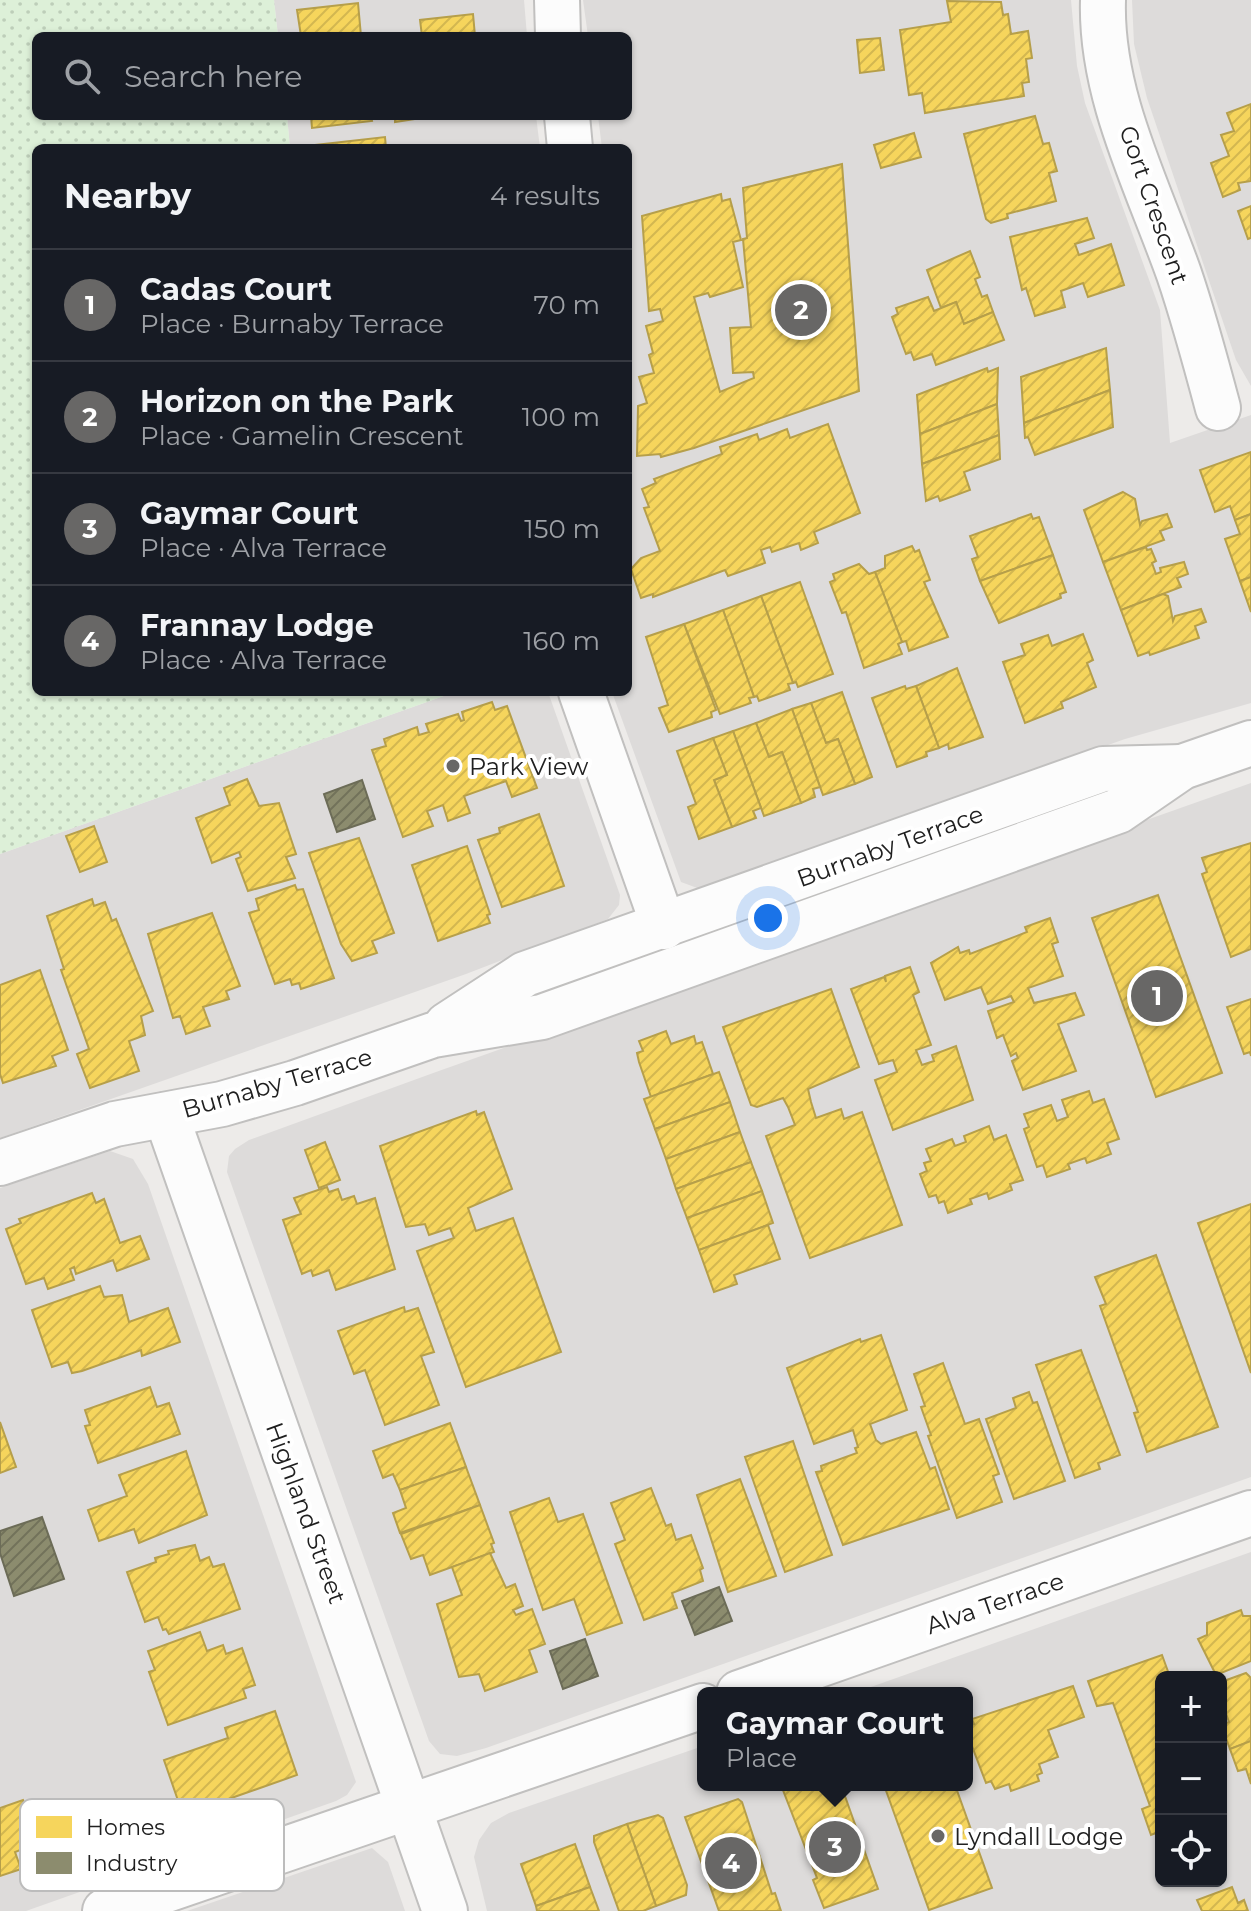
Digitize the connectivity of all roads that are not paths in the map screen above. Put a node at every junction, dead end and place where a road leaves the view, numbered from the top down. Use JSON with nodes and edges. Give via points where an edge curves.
{"nodes":[{"id":1,"x":557,"y":0,"type":"edge"},
{"id":2,"x":1103,"y":0,"type":"edge"},
{"id":3,"x":558,"y":32,"type":"edge"},
{"id":4,"x":567,"y":120,"type":"edge"},
{"id":5,"x":570,"y":144,"type":"edge"},
{"id":6,"x":1218,"y":408,"type":"dead end"},
{"id":7,"x":582,"y":696,"type":"edge"},
{"id":8,"x":1251,"y":743,"type":"edge"},
{"id":9,"x":1182,"y":767,"type":"junction"},
{"id":10,"x":664,"y":927,"type":"junction"},
{"id":11,"x":433,"y":1035,"type":"junction"},
{"id":12,"x":166,"y":1115,"type":"junction"},
{"id":13,"x":0,"y":1163,"type":"edge"},
{"id":14,"x":1251,"y":1513,"type":"edge"},
{"id":15,"x":756,"y":1687,"type":"edge"},
{"id":16,"x":697,"y":1708,"type":"edge"},
{"id":17,"x":410,"y":1806,"type":"junction"},
{"id":18,"x":284,"y":1849,"type":"edge"},
{"id":19,"x":163,"y":1891,"type":"edge"},
{"id":20,"x":105,"y":1911,"type":"edge"},
{"id":21,"x":445,"y":1911,"type":"edge"}],
"edges":[{"from":1,"to":3,"type":"street"},
{"from":2,"to":6,"type":"street","name":"Gort Crescent","via":[[1111,80],[1179,274]]},
{"from":4,"to":5,"type":"street"},
{"from":7,"to":10,"type":"street"},
{"from":8,"to":9,"type":"street","name":"Burnaby Terrace"},
{"from":9,"to":10,"type":"street","name":"Burnaby Terrace","via":[[1103,769]]},
{"from":9,"to":11,"type":"street","name":"Burnaby Terrace","via":[[1118,811],[683,968],[542,1017]]},
{"from":10,"to":11,"type":"street","name":"Burnaby Terrace","via":[[525,974]]},
{"from":11,"to":12,"type":"street","name":"Burnaby Terrace","via":[[295,1083]]},
{"from":12,"to":13,"type":"street","name":"Burnaby Terrace","via":[[89,1132]]},
{"from":12,"to":17,"type":"street","name":"Highland Street"},
{"from":14,"to":15,"type":"street","name":"Alva Terrace"},
{"from":16,"to":17,"type":"street"},
{"from":17,"to":18,"type":"street"},
{"from":17,"to":21,"type":"street","name":"Highland Street"},
{"from":19,"to":20,"type":"street"}]}
